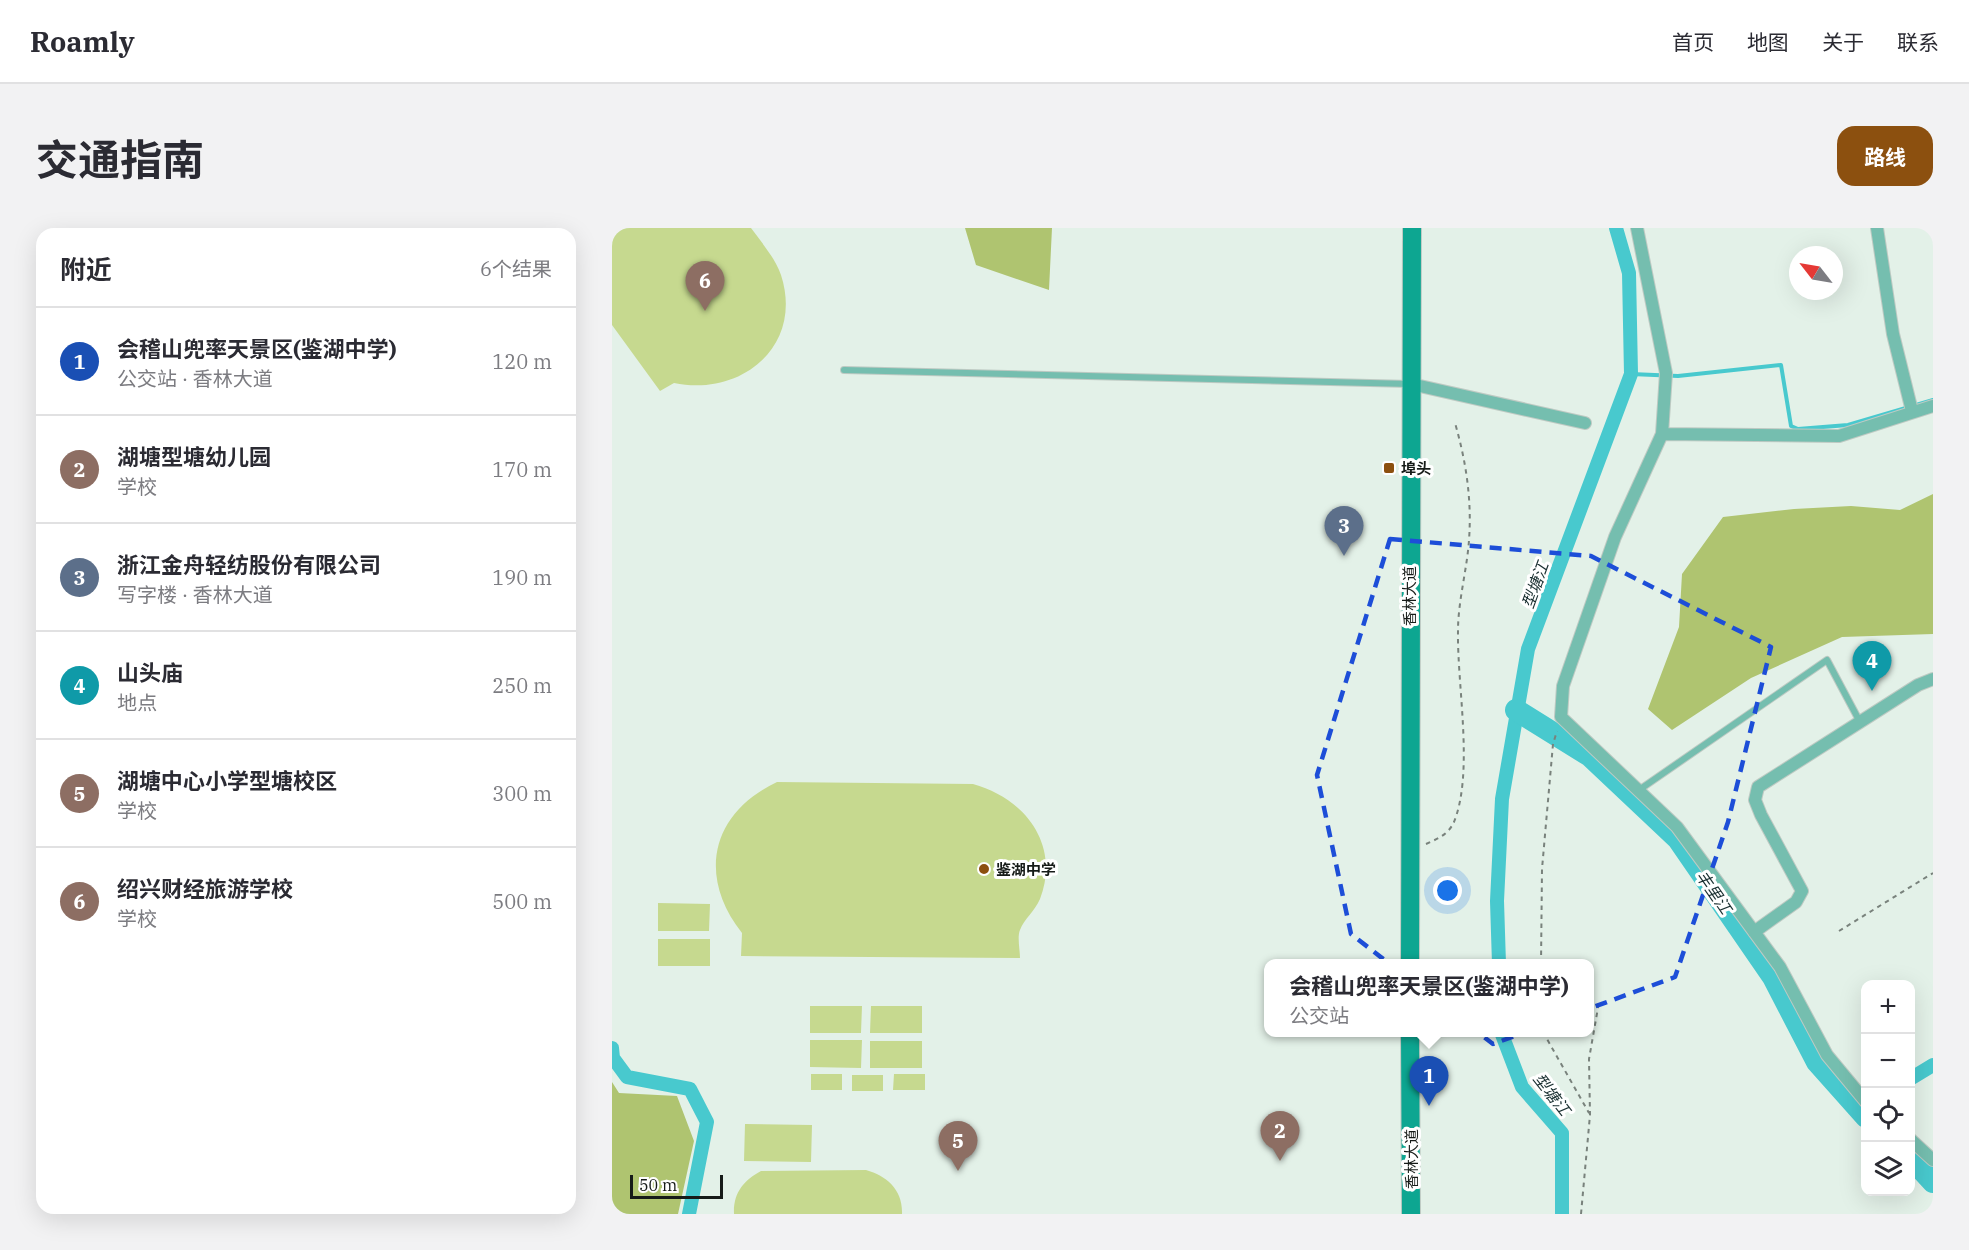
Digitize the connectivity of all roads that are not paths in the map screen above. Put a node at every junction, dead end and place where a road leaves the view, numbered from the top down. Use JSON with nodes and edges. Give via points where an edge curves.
{"nodes":[{"id":1,"x":1412,"y":228,"type":"edge"},
{"id":2,"x":1637,"y":228,"type":"edge"},
{"id":3,"x":1877,"y":228,"type":"edge"},
{"id":4,"x":844,"y":370,"type":"dead end"},
{"id":5,"x":1411,"y":384,"type":"junction"},
{"id":6,"x":1911,"y":405,"type":"junction"},
{"id":7,"x":1933,"y":406,"type":"edge"},
{"id":8,"x":1585,"y":423,"type":"dead end"},
{"id":9,"x":1662,"y":434,"type":"junction"},
{"id":10,"x":1933,"y":679,"type":"edge"},
{"id":11,"x":1860,"y":722,"type":"junction"},
{"id":12,"x":1638,"y":790,"type":"junction"},
{"id":13,"x":1754,"y":932,"type":"junction"},
{"id":14,"x":1410,"y":959,"type":"edge"},
{"id":15,"x":1410,"y":1037,"type":"edge"},
{"id":16,"x":1861,"y":1097,"type":"edge"},
{"id":17,"x":1915,"y":1142,"type":"edge"},
{"id":18,"x":1933,"y":1160,"type":"edge"},
{"id":19,"x":1411,"y":1214,"type":"edge"}],
"edges":[{"from":1,"to":5,"type":"main road","name":"香林大道"},
{"from":2,"to":9,"type":"street","via":[[1666,376]]},
{"from":3,"to":6,"type":"street","via":[[1893,334]]},
{"from":4,"to":5,"type":"lane"},
{"from":5,"to":8,"type":"street"},
{"from":5,"to":14,"type":"main road","name":"香林大道"},
{"from":6,"to":7,"type":"street"},
{"from":6,"to":9,"type":"street","via":[[1839,436]]},
{"from":9,"to":12,"type":"street","via":[[1615,537],[1563,686],[1561,717]]},
{"from":10,"to":11,"type":"street"},
{"from":11,"to":12,"type":"lane","via":[[1827,660]]},
{"from":11,"to":13,"type":"street","via":[[1758,787],[1755,800],[1761,815],[1802,891],[1796,902]]},
{"from":12,"to":13,"type":"street","via":[[1677,827]]},
{"from":13,"to":16,"type":"street","via":[[1780,967],[1827,1055]]},
{"from":15,"to":19,"type":"main road","name":"香林大道"},
{"from":17,"to":18,"type":"street"}]}
